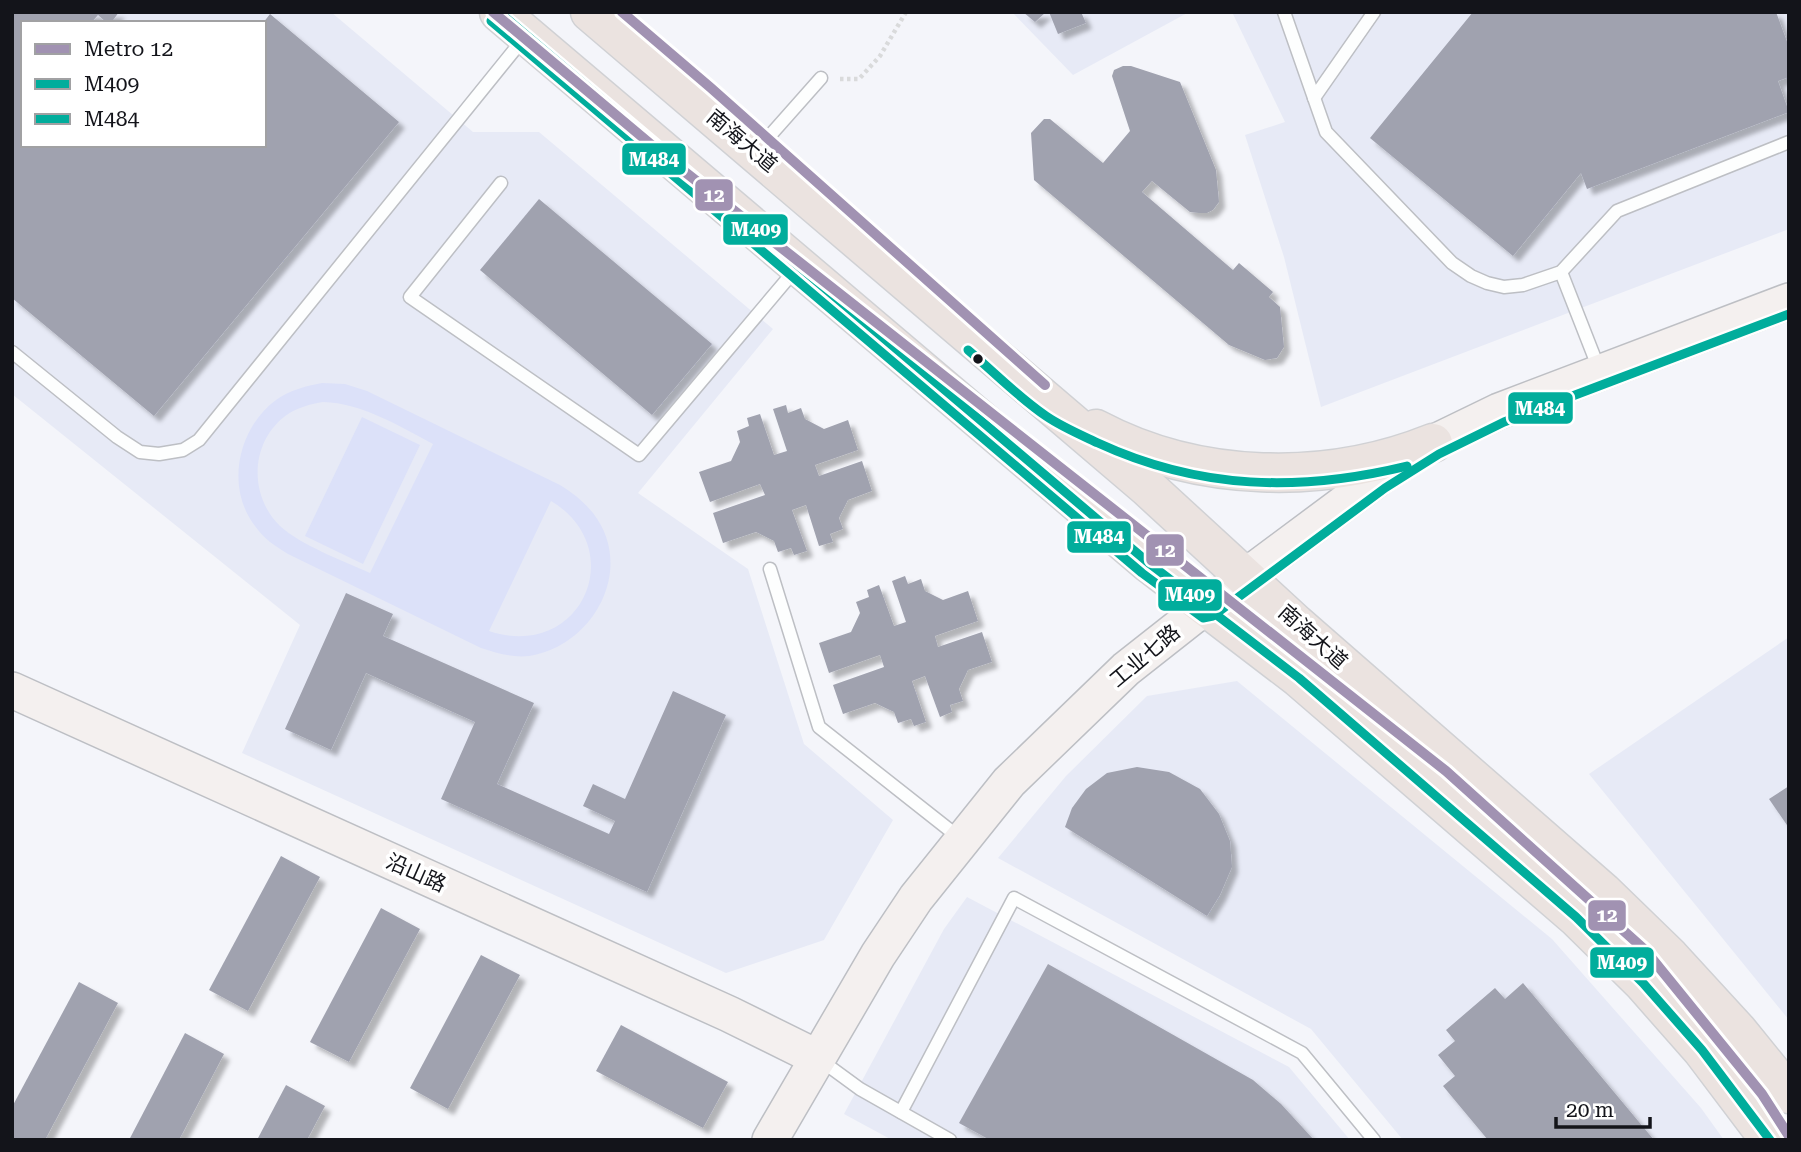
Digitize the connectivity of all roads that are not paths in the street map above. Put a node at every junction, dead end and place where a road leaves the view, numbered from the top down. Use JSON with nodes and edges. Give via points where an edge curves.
{"nodes":[{"id":1,"x":590,"y":12,"type":"edge"},
{"id":2,"x":1284,"y":12,"type":"edge"},
{"id":3,"x":1374,"y":12,"type":"edge"},
{"id":4,"x":512,"y":24,"type":"edge"},
{"id":5,"x":821,"y":78,"type":"road end"},
{"id":6,"x":1314,"y":98,"type":"junction"},
{"id":7,"x":1789,"y":142,"type":"edge"},
{"id":8,"x":755,"y":153,"type":"junction"},
{"id":9,"x":501,"y":183,"type":"dead end"},
{"id":10,"x":798,"y":267,"type":"junction"},
{"id":11,"x":1561,"y":272,"type":"junction"},
{"id":12,"x":1789,"y":301,"type":"edge"},
{"id":13,"x":12,"y":352,"type":"edge"},
{"id":14,"x":1600,"y":372,"type":"junction"},
{"id":15,"x":1051,"y":405,"type":"junction"},
{"id":16,"x":1433,"y":443,"type":"junction"},
{"id":17,"x":770,"y":569,"type":"dead end"},
{"id":18,"x":1246,"y":577,"type":"junction"},
{"id":19,"x":1206,"y":606,"type":"junction"},
{"id":20,"x":12,"y":691,"type":"edge"},
{"id":21,"x":961,"y":839,"type":"junction"},
{"id":22,"x":818,"y":1058,"type":"junction"},
{"id":23,"x":1789,"y":1094,"type":"edge"},
{"id":24,"x":901,"y":1112,"type":"junction"},
{"id":25,"x":770,"y":1140,"type":"edge"},
{"id":26,"x":950,"y":1140,"type":"edge"},
{"id":27,"x":1374,"y":1140,"type":"edge"},
{"id":28,"x":1770,"y":1140,"type":"edge"}],
"edges":[{"from":1,"to":8,"type":"main road","name":"南海大道"},
{"from":2,"to":6,"type":"lane"},
{"from":3,"to":6,"type":"lane"},
{"from":4,"to":10,"type":"main road","name":"南海大道"},
{"from":4,"to":13,"type":"lane","via":[[199,440],[183,450],[140,452]]},
{"from":5,"to":8,"type":"lane"},
{"from":6,"to":11,"type":"lane","via":[[1326,132],[1452,263],[1487,284],[1504,287]]},
{"from":7,"to":11,"type":"lane","via":[[1617,211]]},
{"from":8,"to":15,"type":"main road","name":"南海大道"},
{"from":9,"to":10,"type":"lane","via":[[410,297],[639,455]]},
{"from":10,"to":19,"type":"main road","name":"南海大道"},
{"from":11,"to":14,"type":"lane"},
{"from":12,"to":14,"type":"street","name":"工业七路"},
{"from":14,"to":16,"type":"street","name":"工业七路","via":[[1499,411]]},
{"from":15,"to":16,"type":"main road","via":[[1121,442],[1195,464],[1257,473],[1314,472],[1371,463]]},
{"from":15,"to":18,"type":"main road","name":"南海大道"},
{"from":16,"to":18,"type":"street","name":"工业七路","via":[[1378,478]]},
{"from":17,"to":21,"type":"lane","via":[[820,727]]},
{"from":18,"to":19,"type":"street","name":"工业七路"},
{"from":18,"to":23,"type":"main road","name":"南海大道","via":[[1603,892],[1670,957]]},
{"from":19,"to":21,"type":"street","name":"工业七路","via":[[1126,669],[1065,727],[1009,782]]},
{"from":19,"to":28,"type":"main road","name":"南海大道","via":[[1299,678],[1576,917],[1702,1050]]},
{"from":20,"to":22,"type":"street","name":"沿山路"},
{"from":21,"to":22,"type":"street","name":"工业七路","via":[[878,955]]},
{"from":22,"to":24,"type":"lane"},
{"from":22,"to":25,"type":"street","name":"工业七路"},
{"from":24,"to":26,"type":"lane"},
{"from":24,"to":27,"type":"lane","via":[[1014,898],[1302,1053]]}]}
